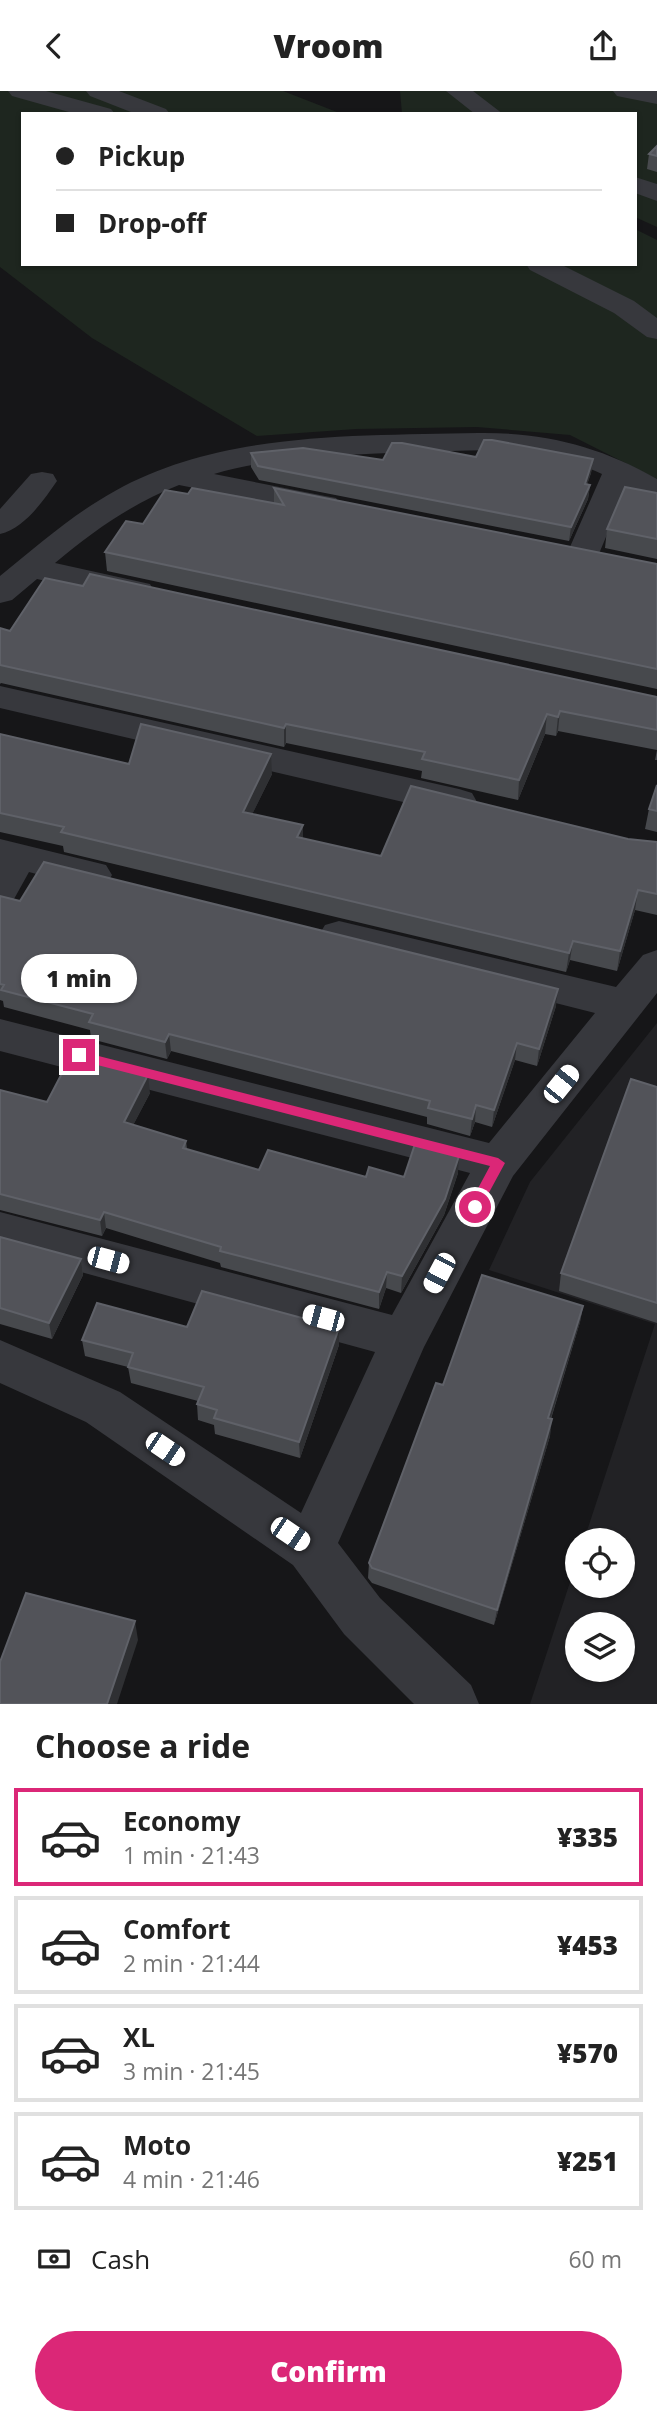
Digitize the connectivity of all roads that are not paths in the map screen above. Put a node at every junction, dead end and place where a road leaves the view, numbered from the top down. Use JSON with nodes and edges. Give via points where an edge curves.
{"nodes":[{"id":1,"x":20,"y":91,"type":"edge"},
{"id":2,"x":98,"y":91,"type":"edge"},
{"id":3,"x":458,"y":91,"type":"edge"},
{"id":4,"x":625,"y":91,"type":"edge"},
{"id":5,"x":657,"y":97,"type":"edge"},
{"id":6,"x":96,"y":112,"type":"edge"},
{"id":7,"x":153,"y":112,"type":"edge"},
{"id":8,"x":488,"y":112,"type":"edge"},
{"id":9,"x":637,"y":185,"type":"edge"},
{"id":10,"x":657,"y":193,"type":"edge"},
{"id":11,"x":543,"y":266,"type":"edge"},
{"id":12,"x":657,"y":331,"type":"edge"},
{"id":13,"x":619,"y":470,"type":"junction"},
{"id":14,"x":176,"y":475,"type":"junction"},
{"id":15,"x":42,"y":481,"type":"dead end"},
{"id":16,"x":657,"y":492,"type":"edge"},
{"id":17,"x":352,"y":510,"type":"edge"},
{"id":18,"x":0,"y":525,"type":"edge"},
{"id":19,"x":581,"y":556,"type":"edge"},
{"id":20,"x":31,"y":568,"type":"junction"},
{"id":21,"x":0,"y":593,"type":"edge"},
{"id":22,"x":167,"y":597,"type":"edge"},
{"id":23,"x":0,"y":697,"type":"edge"},
{"id":24,"x":496,"y":810,"type":"edge"},
{"id":25,"x":9,"y":854,"type":"edge"},
{"id":26,"x":127,"y":883,"type":"edge"},
{"id":27,"x":0,"y":890,"type":"edge"},
{"id":28,"x":302,"y":926,"type":"edge"},
{"id":29,"x":657,"y":965,"type":"edge"},
{"id":30,"x":625,"y":1005,"type":"junction"},
{"id":31,"x":0,"y":1035,"type":"edge"},
{"id":32,"x":498,"y":1163,"type":"junction"},
{"id":33,"x":0,"y":1231,"type":"edge"},
{"id":34,"x":404,"y":1339,"type":"junction"},
{"id":35,"x":0,"y":1361,"type":"edge"},
{"id":36,"x":311,"y":1548,"type":"junction"},
{"id":37,"x":452,"y":1704,"type":"edge"}],
"edges":[{"from":1,"to":6,"type":"street"},
{"from":2,"to":7,"type":"street"},
{"from":3,"to":8,"type":"street"},
{"from":4,"to":5,"type":"street"},
{"from":9,"to":10,"type":"street"},
{"from":11,"to":12,"type":"street","via":[[624,307]]},
{"from":13,"to":14,"type":"street","via":[[554,447],[465,442],[322,447],[234,460]]},
{"from":13,"to":16,"type":"street"},
{"from":13,"to":19,"type":"street"},
{"from":14,"to":17,"type":"street"},
{"from":14,"to":20,"type":"street","via":[[107,509]]},
{"from":15,"to":18,"type":"street"},
{"from":20,"to":21,"type":"street"},
{"from":20,"to":22,"type":"street"},
{"from":23,"to":24,"type":"street"},
{"from":25,"to":26,"type":"street"},
{"from":25,"to":27,"type":"street"},
{"from":28,"to":30,"type":"street"},
{"from":29,"to":30,"type":"street"},
{"from":30,"to":32,"type":"street"},
{"from":31,"to":32,"type":"street"},
{"from":32,"to":34,"type":"street"},
{"from":33,"to":34,"type":"street"},
{"from":34,"to":36,"type":"street"},
{"from":35,"to":36,"type":"street","via":[[103,1407]]},
{"from":36,"to":37,"type":"street","via":[[362,1616]]}]}
